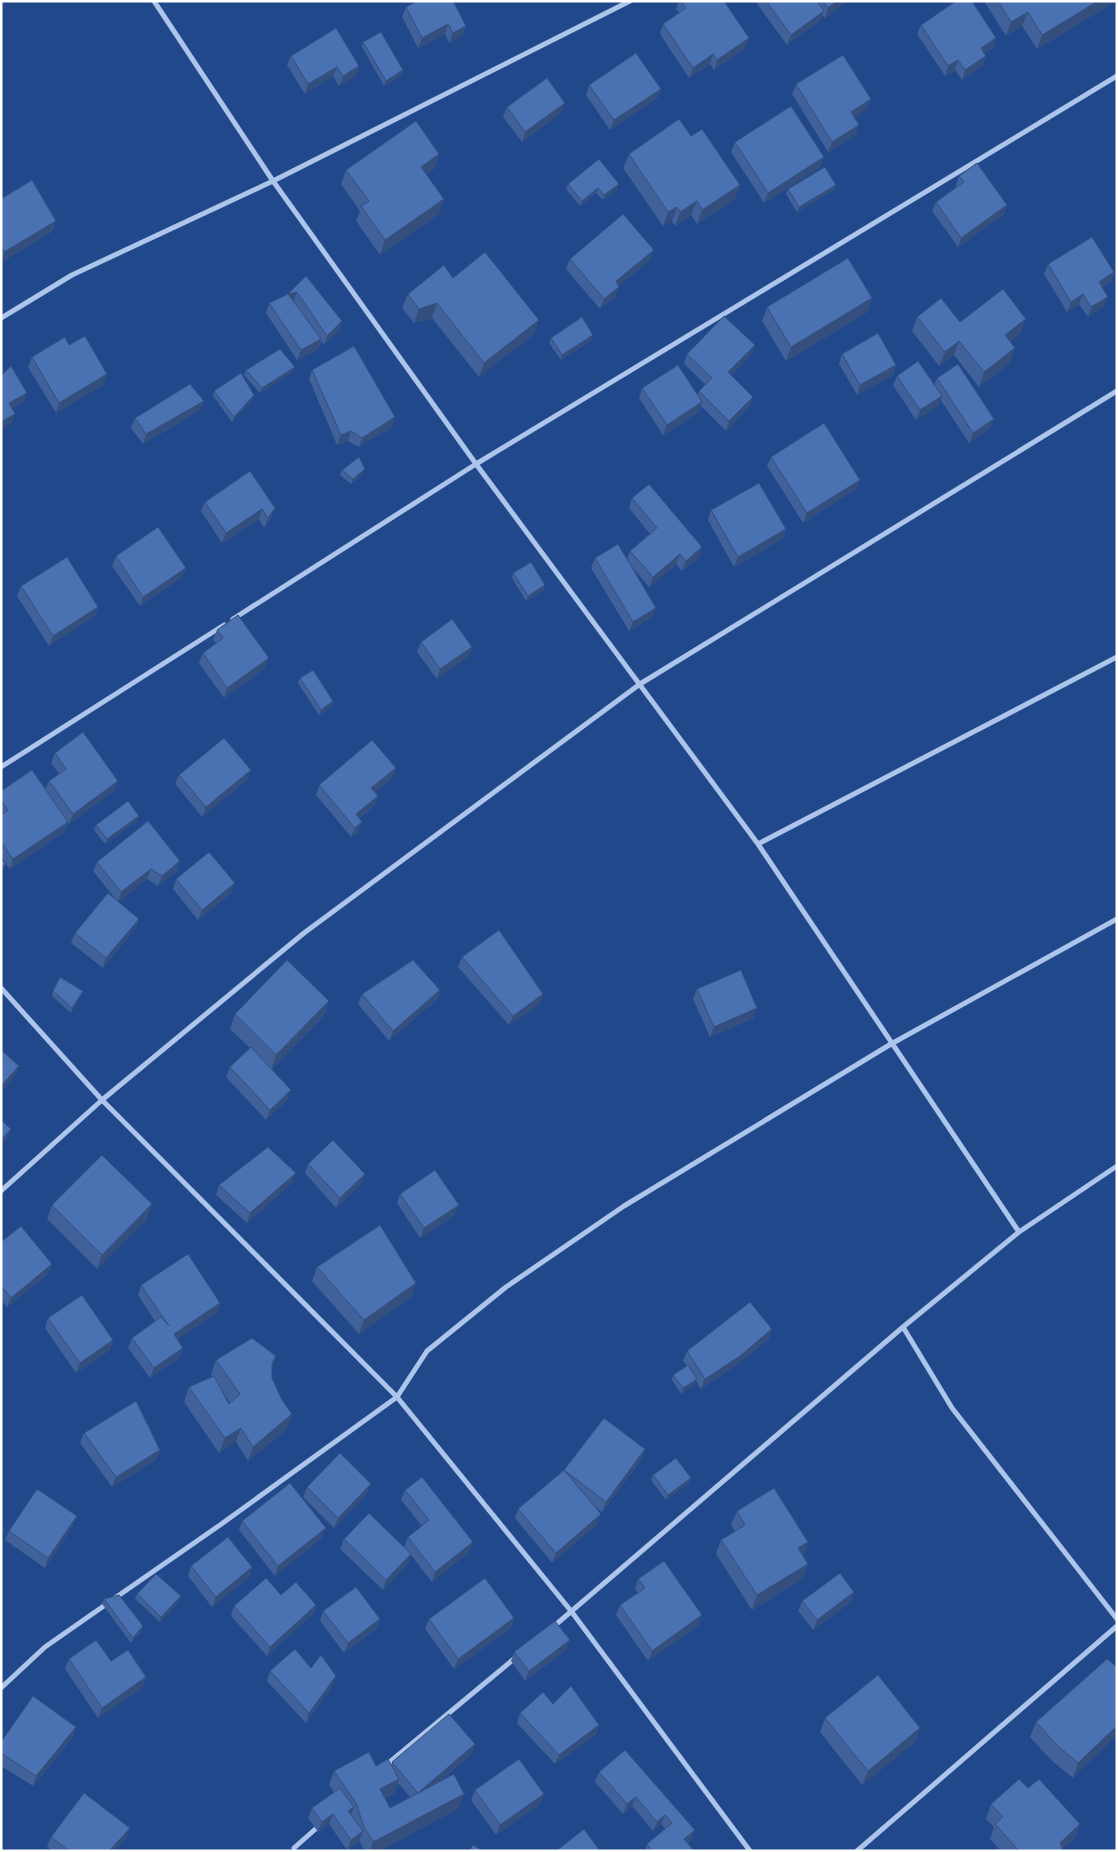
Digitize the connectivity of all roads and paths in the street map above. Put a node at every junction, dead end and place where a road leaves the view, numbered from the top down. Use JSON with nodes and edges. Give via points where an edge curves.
{"nodes":[{"id":1,"x":154,"y":1,"type":"edge"},
{"id":2,"x":630,"y":1,"type":"edge"},
{"id":3,"x":1117,"y":76,"type":"edge"},
{"id":4,"x":273,"y":181,"type":"junction"},
{"id":5,"x":1,"y":318,"type":"edge"},
{"id":6,"x":1117,"y":391,"type":"edge"},
{"id":7,"x":476,"y":464,"type":"junction"},
{"id":8,"x":1117,"y":656,"type":"edge"},
{"id":9,"x":640,"y":684,"type":"junction"},
{"id":10,"x":1,"y":767,"type":"edge"},
{"id":11,"x":758,"y":844,"type":"junction"},
{"id":12,"x":1117,"y":919,"type":"edge"},
{"id":13,"x":1,"y":988,"type":"edge"},
{"id":14,"x":891,"y":1044,"type":"junction"},
{"id":15,"x":102,"y":1100,"type":"junction"},
{"id":16,"x":1117,"y":1166,"type":"edge"},
{"id":17,"x":1,"y":1191,"type":"edge"},
{"id":18,"x":1019,"y":1232,"type":"junction"},
{"id":19,"x":903,"y":1327,"type":"junction"},
{"id":20,"x":397,"y":1397,"type":"junction"},
{"id":21,"x":571,"y":1612,"type":"junction"},
{"id":22,"x":1117,"y":1619,"type":"edge"},
{"id":23,"x":1117,"y":1626,"type":"edge"},
{"id":24,"x":549,"y":1630,"type":"edge"},
{"id":25,"x":520,"y":1654,"type":"edge"},
{"id":26,"x":1,"y":1688,"type":"edge"},
{"id":27,"x":384,"y":1767,"type":"edge"},
{"id":28,"x":321,"y":1824,"type":"edge"},
{"id":29,"x":294,"y":1848,"type":"dead end"},
{"id":30,"x":750,"y":1851,"type":"edge"},
{"id":31,"x":857,"y":1851,"type":"edge"}],
"edges":[{"from":1,"to":4,"type":"street"},
{"from":2,"to":4,"type":"street"},
{"from":3,"to":7,"type":"street"},
{"from":4,"to":5,"type":"street","via":[[72,274]]},
{"from":4,"to":7,"type":"street"},
{"from":6,"to":9,"type":"street"},
{"from":7,"to":9,"type":"street"},
{"from":7,"to":10,"type":"street"},
{"from":8,"to":11,"type":"street"},
{"from":9,"to":11,"type":"street"},
{"from":9,"to":15,"type":"street","via":[[304,933]]},
{"from":11,"to":14,"type":"street"},
{"from":12,"to":14,"type":"street"},
{"from":13,"to":15,"type":"street"},
{"from":14,"to":18,"type":"street"},
{"from":14,"to":20,"type":"street","via":[[624,1206],[506,1287],[427,1351]]},
{"from":15,"to":17,"type":"street"},
{"from":15,"to":20,"type":"street"},
{"from":16,"to":18,"type":"street"},
{"from":18,"to":19,"type":"street"},
{"from":19,"to":21,"type":"street"},
{"from":19,"to":22,"type":"street","via":[[952,1408]]},
{"from":20,"to":21,"type":"street"},
{"from":20,"to":26,"type":"street","via":[[45,1647]]},
{"from":21,"to":24,"type":"street"},
{"from":21,"to":30,"type":"street"},
{"from":23,"to":31,"type":"street"},
{"from":25,"to":27,"type":"street"},
{"from":28,"to":29,"type":"street"}]}
